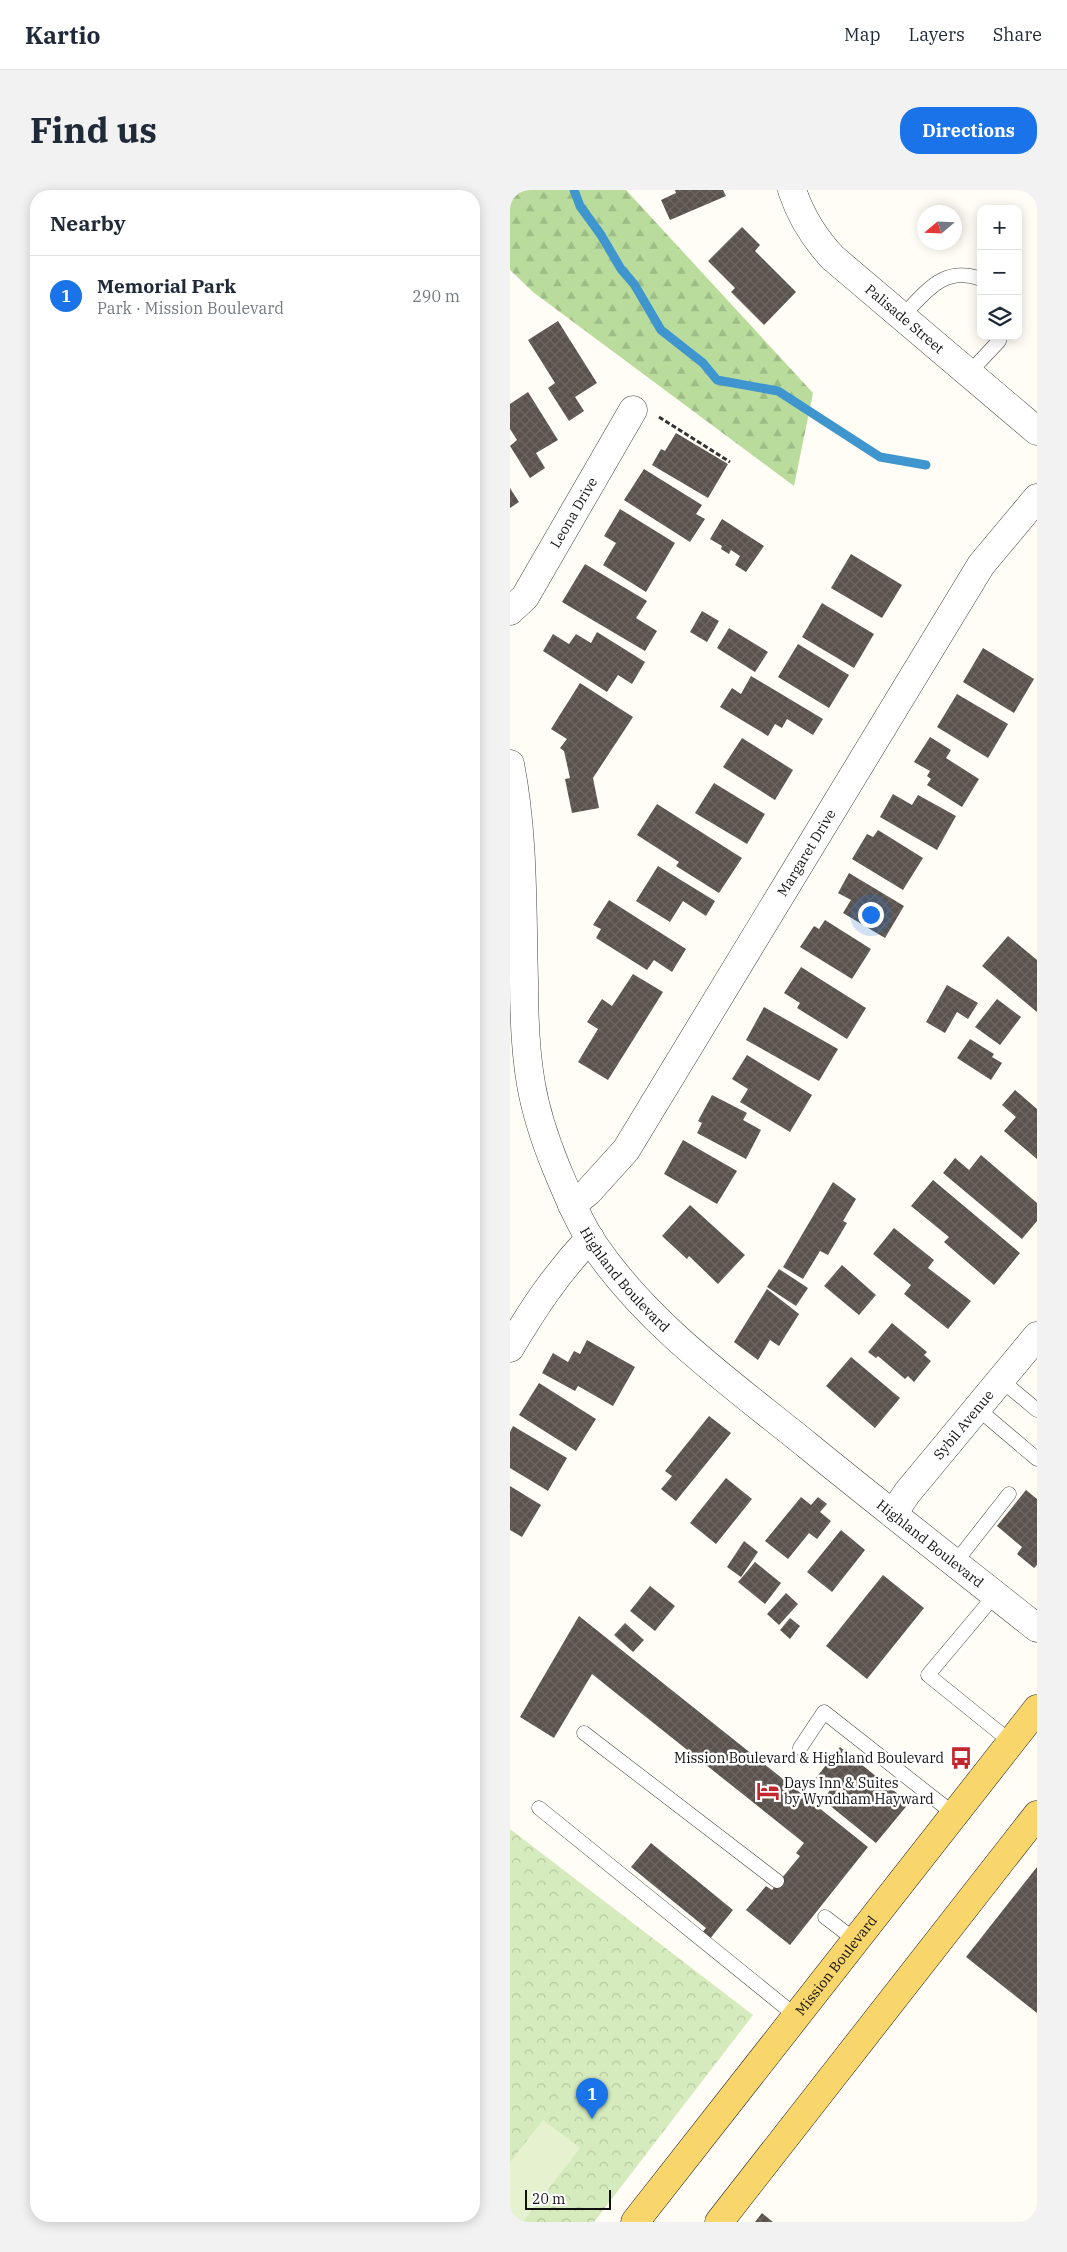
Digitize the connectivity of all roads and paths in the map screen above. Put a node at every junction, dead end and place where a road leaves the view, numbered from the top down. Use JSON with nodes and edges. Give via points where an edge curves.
{"nodes":[{"id":1,"x":792,"y":190,"type":"edge"},
{"id":2,"x":977,"y":277,"type":"edge"},
{"id":3,"x":901,"y":317,"type":"junction"},
{"id":4,"x":999,"y":340,"type":"edge"},
{"id":5,"x":968,"y":374,"type":"junction"},
{"id":6,"x":642,"y":413,"type":"joint"},
{"id":7,"x":1037,"y":431,"type":"edge"},
{"id":8,"x":730,"y":462,"type":"dead end"},
{"id":9,"x":1037,"y":498,"type":"edge"},
{"id":10,"x":510,"y":612,"type":"edge"},
{"id":11,"x":510,"y":764,"type":"edge"},
{"id":12,"x":572,"y":1205,"type":"junction"},
{"id":13,"x":590,"y":1238,"type":"junction"},
{"id":14,"x":1037,"y":1336,"type":"edge"},
{"id":15,"x":510,"y":1348,"type":"edge"},
{"id":16,"x":1001,"y":1380,"type":"junction"},
{"id":17,"x":978,"y":1409,"type":"junction"},
{"id":18,"x":1037,"y":1410,"type":"edge"},
{"id":19,"x":1037,"y":1458,"type":"edge"},
{"id":20,"x":1009,"y":1494,"type":"dead end"},
{"id":21,"x":893,"y":1514,"type":"junction"},
{"id":22,"x":955,"y":1563,"type":"junction"},
{"id":23,"x":995,"y":1594,"type":"junction"},
{"id":24,"x":1037,"y":1628,"type":"edge"},
{"id":25,"x":1037,"y":1709,"type":"edge"},
{"id":26,"x":584,"y":1734,"type":"dead end"},
{"id":27,"x":1011,"y":1742,"type":"junction"},
{"id":28,"x":800,"y":1748,"type":"dead end"},
{"id":29,"x":539,"y":1808,"type":"dead end"},
{"id":30,"x":954,"y":1814,"type":"junction"},
{"id":31,"x":1037,"y":1815,"type":"edge"},
{"id":32,"x":777,"y":1881,"type":"dead end"},
{"id":33,"x":825,"y":1917,"type":"dead end"},
{"id":34,"x":855,"y":1940,"type":"junction"},
{"id":35,"x":796,"y":2016,"type":"junction"},
{"id":36,"x":635,"y":2222,"type":"edge"},
{"id":37,"x":719,"y":2222,"type":"edge"}],
"edges":[{"from":1,"to":3,"type":"street","name":"Palisade Street","via":[[816,239],[833,258]]},
{"from":2,"to":3,"type":"lane","via":[[968,274],[951,275],[936,282]]},
{"from":3,"to":5,"type":"street","name":"Palisade Street"},
{"from":4,"to":5,"type":"lane"},
{"from":5,"to":7,"type":"street","name":"Palisade Street"},
{"from":6,"to":8,"type":"path","via":[[658,417]]},
{"from":6,"to":10,"type":"street","name":"Leona Drive","via":[[525,598]]},
{"from":9,"to":12,"type":"street","name":"Margaret Drive","via":[[981,565],[626,1150]]},
{"from":11,"to":12,"type":"street","name":"Highland Boulevard","via":[[518,807],[525,1027],[531,1084],[543,1133]]},
{"from":12,"to":13,"type":"street","name":"Highland Boulevard"},
{"from":13,"to":15,"type":"street","via":[[540,1298]]},
{"from":13,"to":21,"type":"street","name":"Highland Boulevard","via":[[619,1279],[687,1347]]},
{"from":14,"to":16,"type":"street","name":"Sybil Avenue"},
{"from":16,"to":17,"type":"street","name":"Sybil Avenue"},
{"from":16,"to":18,"type":"lane"},
{"from":17,"to":19,"type":"lane"},
{"from":17,"to":21,"type":"street","name":"Sybil Avenue"},
{"from":20,"to":22,"type":"lane"},
{"from":21,"to":22,"type":"street","name":"Highland Boulevard"},
{"from":22,"to":23,"type":"street","name":"Highland Boulevard"},
{"from":23,"to":24,"type":"street","name":"Highland Boulevard"},
{"from":23,"to":27,"type":"lane","via":[[928,1675]]},
{"from":25,"to":27,"type":"main road","name":"Mission Boulevard"},
{"from":26,"to":32,"type":"lane"},
{"from":27,"to":30,"type":"main road","name":"Mission Boulevard"},
{"from":28,"to":30,"type":"lane","via":[[824,1712]]},
{"from":29,"to":35,"type":"lane"},
{"from":30,"to":34,"type":"main road","name":"Mission Boulevard"},
{"from":31,"to":37,"type":"main road"},
{"from":33,"to":34,"type":"lane"},
{"from":34,"to":35,"type":"main road","name":"Mission Boulevard"},
{"from":35,"to":36,"type":"main road","name":"Mission Boulevard"}]}
